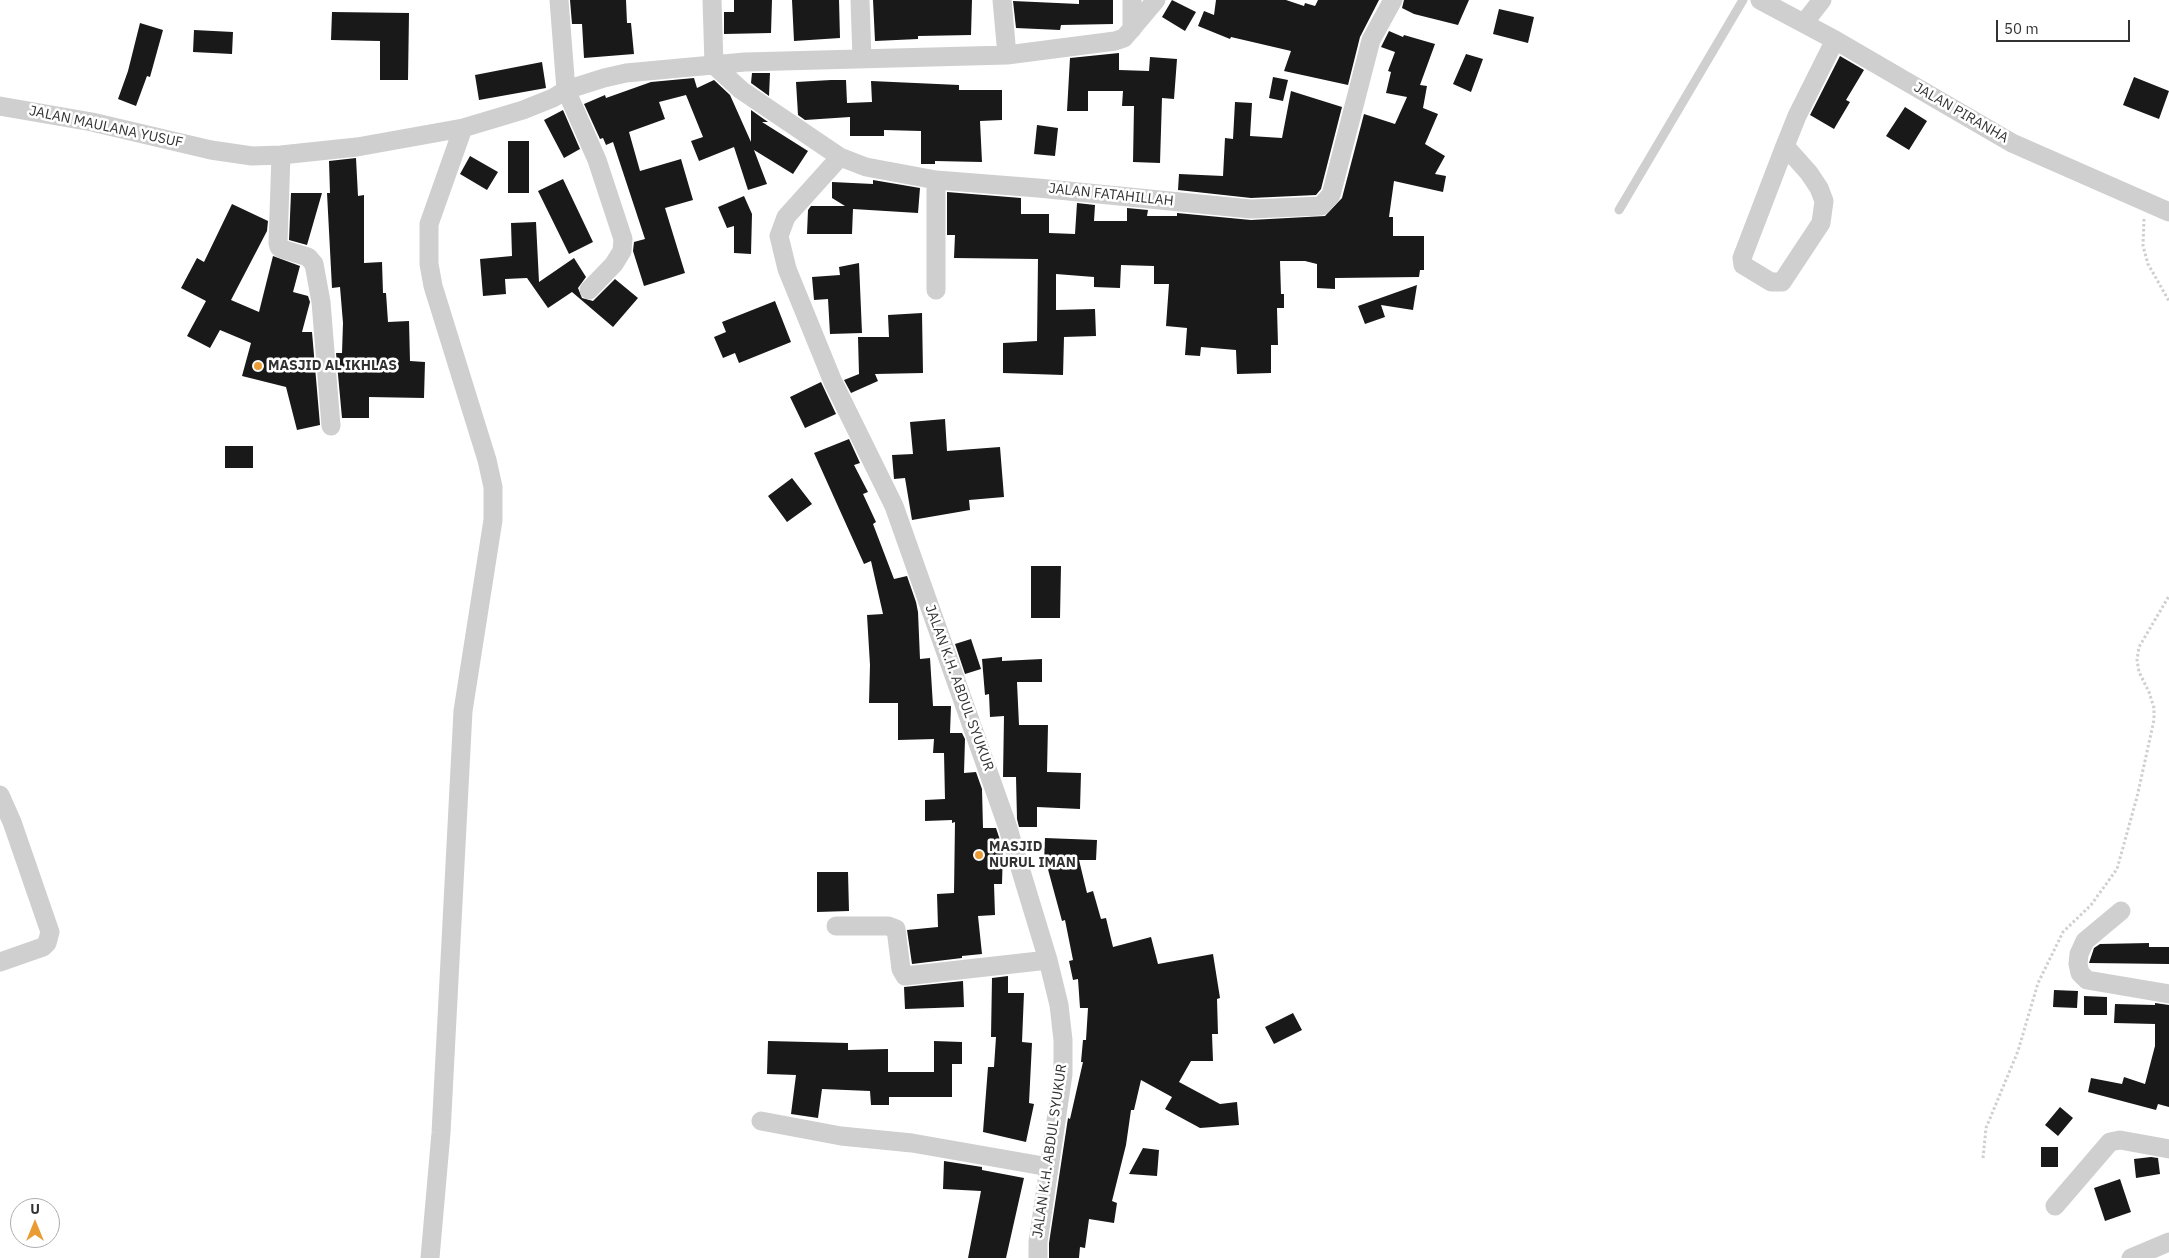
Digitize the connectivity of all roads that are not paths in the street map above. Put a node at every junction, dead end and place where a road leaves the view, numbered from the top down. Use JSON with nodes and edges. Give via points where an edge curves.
{"nodes":[{"id":1,"x":559,"y":0,"type":"edge"},
{"id":2,"x":712,"y":0,"type":"edge"},
{"id":3,"x":860,"y":0,"type":"edge"},
{"id":4,"x":1002,"y":0,"type":"edge"},
{"id":5,"x":1132,"y":0,"type":"edge"},
{"id":6,"x":1156,"y":0,"type":"edge"},
{"id":7,"x":1392,"y":0,"type":"edge"},
{"id":8,"x":1743,"y":0,"type":"edge"},
{"id":9,"x":1760,"y":0,"type":"edge"},
{"id":10,"x":1822,"y":0,"type":"edge"},
{"id":11,"x":1804,"y":23,"type":"junction"},
{"id":12,"x":1132,"y":28,"type":"junction"},
{"id":13,"x":1835,"y":40,"type":"junction"},
{"id":14,"x":1007,"y":55,"type":"junction"},
{"id":15,"x":862,"y":59,"type":"junction"},
{"id":16,"x":714,"y":65,"type":"junction"},
{"id":17,"x":566,"y":90,"type":"junction"},
{"id":18,"x":0,"y":106,"type":"edge"},
{"id":19,"x":463,"y":128,"type":"junction"},
{"id":20,"x":1785,"y":146,"type":"junction"},
{"id":21,"x":281,"y":155,"type":"junction"},
{"id":22,"x":840,"y":157,"type":"junction"},
{"id":23,"x":936,"y":180,"type":"junction"},
{"id":24,"x":1618,"y":210,"type":"dead end"},
{"id":25,"x":2169,"y":212,"type":"edge"},
{"id":26,"x":589,"y":290,"type":"dead end"},
{"id":27,"x":936,"y":290,"type":"dead end"},
{"id":28,"x":331,"y":426,"type":"dead end"},
{"id":29,"x":0,"y":795,"type":"edge"},
{"id":30,"x":2121,"y":911,"type":"dead end"},
{"id":31,"x":836,"y":926,"type":"dead end"},
{"id":32,"x":1048,"y":960,"type":"junction"},
{"id":33,"x":0,"y":962,"type":"edge"},
{"id":34,"x":2169,"y":994,"type":"edge"},
{"id":35,"x":761,"y":1121,"type":"dead end"},
{"id":36,"x":2169,"y":1149,"type":"edge"},
{"id":37,"x":1049,"y":1167,"type":"junction"},
{"id":38,"x":2055,"y":1206,"type":"dead end"},
{"id":39,"x":2169,"y":1242,"type":"edge"},
{"id":40,"x":430,"y":1258,"type":"edge"},
{"id":41,"x":1038,"y":1258,"type":"edge"},
{"id":42,"x":2132,"y":1258,"type":"edge"}],
"edges":[{"from":1,"to":17,"type":"street"},
{"from":2,"to":16,"type":"street"},
{"from":3,"to":15,"type":"street"},
{"from":4,"to":14,"type":"street"},
{"from":5,"to":12,"type":"street"},
{"from":6,"to":12,"type":"street","name":"JALAN MAULANA YUSUF"},
{"from":7,"to":23,"type":"street","name":"JALAN FATAHILLAH","via":[[1370,40],[1331,195],[1321,206],[1251,209]]},
{"from":8,"to":24,"type":"lane"},
{"from":9,"to":11,"type":"street","name":"JALAN PIRANHA"},
{"from":10,"to":11,"type":"street"},
{"from":11,"to":13,"type":"street","name":"JALAN PIRANHA"},
{"from":12,"to":14,"type":"street","name":"JALAN MAULANA YUSUF","via":[[1124,38],[1115,42]]},
{"from":13,"to":20,"type":"street"},
{"from":13,"to":25,"type":"street","name":"JALAN PIRANHA","via":[[2012,143]]},
{"from":14,"to":15,"type":"street","name":"JALAN MAULANA YUSUF"},
{"from":15,"to":16,"type":"street","name":"JALAN MAULANA YUSUF"},
{"from":16,"to":17,"type":"street","name":"JALAN MAULANA YUSUF","via":[[626,73]]},
{"from":16,"to":22,"type":"street","name":"JALAN FATAHILLAH","via":[[741,90]]},
{"from":17,"to":19,"type":"street","name":"JALAN MAULANA YUSUF","via":[[523,110]]},
{"from":17,"to":26,"type":"street","via":[[596,160],[623,238],[622,251],[614,264]]},
{"from":18,"to":21,"type":"street","name":"JALAN MAULANA YUSUF","via":[[92,122],[211,150],[252,156]]},
{"from":19,"to":21,"type":"street","name":"JALAN MAULANA YUSUF","via":[[357,147]]},
{"from":19,"to":40,"type":"street","via":[[429,224],[429,264],[487,460],[493,487],[493,520],[463,711],[441,1133]]},
{"from":20,"to":20,"type":"street","via":[[1742,258],[1744,265],[1771,282],[1782,282],[1821,223],[1824,201],[1809,173]]},
{"from":21,"to":28,"type":"street","via":[[278,247],[308,256],[317,274]]},
{"from":22,"to":23,"type":"street","name":"JALAN FATAHILLAH","via":[[866,167]]},
{"from":22,"to":32,"type":"street","name":"JALAN K.H. ABDUL SYUKUR","via":[[786,217],[779,236],[787,270],[833,382],[894,506],[1007,826]]},
{"from":23,"to":27,"type":"street"},
{"from":29,"to":33,"type":"street","via":[[50,932],[43,947]]},
{"from":30,"to":34,"type":"street","via":[[2085,941],[2079,954],[2080,973],[2087,980]]},
{"from":31,"to":32,"type":"street","via":[[888,926],[896,929],[901,969],[905,976]]},
{"from":32,"to":37,"type":"street","name":"JALAN K.H. ABDUL SYUKUR","via":[[1059,1005],[1062,1040],[1062,1074]]},
{"from":35,"to":37,"type":"street"},
{"from":36,"to":38,"type":"street","via":[[2120,1140],[2110,1142]]},
{"from":37,"to":41,"type":"street","name":"JALAN K.H. ABDUL SYUKUR"},
{"from":39,"to":42,"type":"street"}]}
